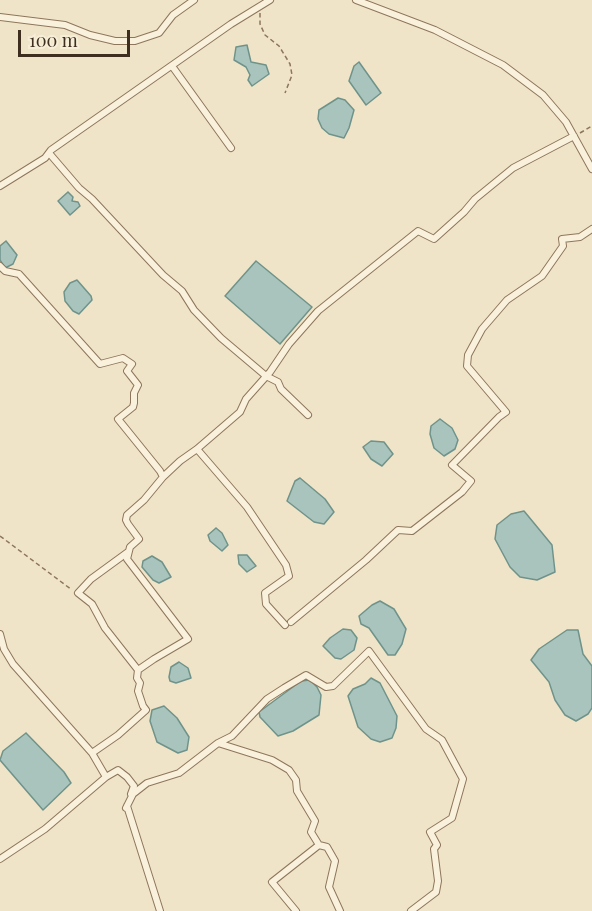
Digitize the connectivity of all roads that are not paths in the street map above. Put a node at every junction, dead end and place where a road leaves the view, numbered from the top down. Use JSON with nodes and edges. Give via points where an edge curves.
{"nodes":[{"id":1,"x":194,"y":0,"type":"edge"},
{"id":2,"x":270,"y":0,"type":"edge"},
{"id":3,"x":356,"y":0,"type":"edge"},
{"id":4,"x":0,"y":17,"type":"edge"},
{"id":5,"x":172,"y":66,"type":"junction"},
{"id":6,"x":574,"y":136,"type":"junction"},
{"id":7,"x":231,"y":148,"type":"dead end"},
{"id":8,"x":49,"y":153,"type":"junction"},
{"id":9,"x":592,"y":169,"type":"edge"},
{"id":10,"x":0,"y":186,"type":"edge"},
{"id":11,"x":592,"y":229,"type":"edge"},
{"id":12,"x":0,"y":266,"type":"edge"},
{"id":13,"x":266,"y":376,"type":"junction"},
{"id":14,"x":308,"y":415,"type":"dead end"},
{"id":15,"x":197,"y":449,"type":"junction"},
{"id":16,"x":163,"y":477,"type":"junction"},
{"id":17,"x":128,"y":552,"type":"junction"},
{"id":18,"x":0,"y":634,"type":"edge"},
{"id":19,"x":138,"y":670,"type":"junction"},
{"id":20,"x":218,"y":743,"type":"junction"},
{"id":21,"x":92,"y":753,"type":"junction"},
{"id":22,"x":106,"y":777,"type":"junction"},
{"id":23,"x":126,"y":808,"type":"junction"},
{"id":24,"x":319,"y":845,"type":"junction"},
{"id":25,"x":0,"y":859,"type":"edge"},
{"id":26,"x":160,"y":911,"type":"edge"},
{"id":27,"x":296,"y":911,"type":"edge"},
{"id":28,"x":340,"y":911,"type":"edge"},
{"id":29,"x":411,"y":911,"type":"edge"}],
"edges":[{"from":1,"to":4,"type":"street","via":[[173,15],[159,33],[135,41],[115,41],[65,26]]},
{"from":2,"to":5,"type":"street"},
{"from":3,"to":6,"type":"street","via":[[435,30],[503,65],[543,95]]},
{"from":5,"to":7,"type":"street"},
{"from":5,"to":8,"type":"street"},
{"from":6,"to":9,"type":"street"},
{"from":6,"to":13,"type":"street","via":[[513,168],[434,239],[418,231],[318,311]]},
{"from":8,"to":10,"type":"street"},
{"from":8,"to":13,"type":"street","via":[[182,291],[221,338]]},
{"from":11,"to":15,"type":"street","via":[[580,237],[562,239],[563,246],[542,276],[507,300],[482,329],[468,355],[467,366],[506,412],[453,465],[471,481],[412,531],[398,530],[288,623],[266,604],[265,593],[289,576],[286,565],[247,507]]},
{"from":12,"to":16,"type":"street","via":[[19,274],[100,364],[123,358],[132,364],[128,371],[138,385],[133,407],[118,419]]},
{"from":13,"to":14,"type":"street","via":[[278,382]]},
{"from":13,"to":15,"type":"street","via":[[240,412]]},
{"from":15,"to":16,"type":"street"},
{"from":16,"to":17,"type":"street","via":[[127,515],[126,520],[139,539]]},
{"from":17,"to":19,"type":"street","via":[[78,592],[92,604],[105,628]]},
{"from":17,"to":19,"type":"street","via":[[127,559],[188,639]]},
{"from":18,"to":21,"type":"street","via":[[13,664]]},
{"from":19,"to":21,"type":"street","via":[[138,691],[146,710]]},
{"from":20,"to":23,"type":"street","via":[[179,773],[147,783]]},
{"from":20,"to":24,"type":"street","via":[[272,760],[289,770],[315,821],[311,832]]},
{"from":20,"to":29,"type":"street","via":[[232,736],[267,699],[306,675],[326,687],[333,686],[369,651],[426,729],[442,740],[463,779],[452,818],[430,832],[437,845],[436,892]]},
{"from":21,"to":22,"type":"street"},
{"from":22,"to":23,"type":"street","via":[[118,770],[134,786]]},
{"from":22,"to":25,"type":"street","via":[[45,829]]},
{"from":23,"to":26,"type":"street"},
{"from":24,"to":27,"type":"street","via":[[272,882]]},
{"from":24,"to":28,"type":"street","via":[[327,847],[335,861],[329,887]]}]}
